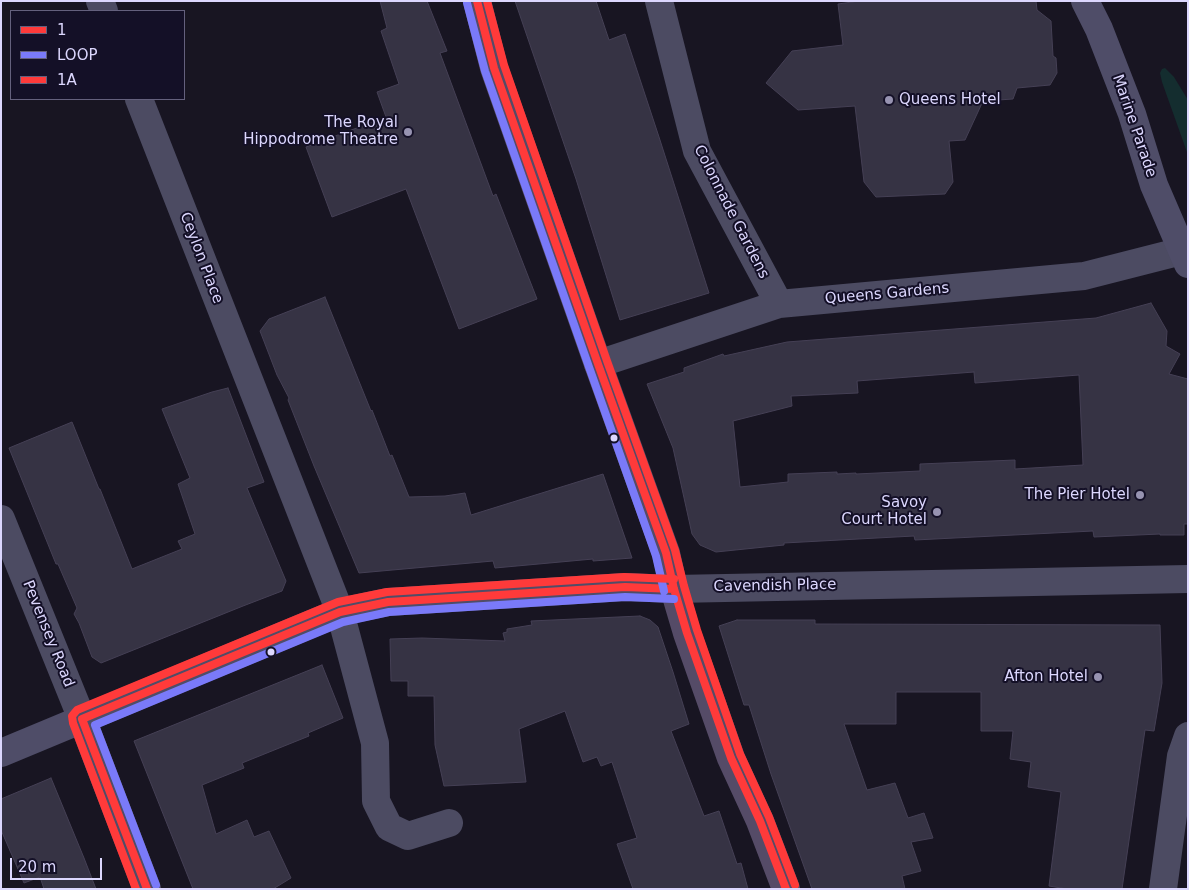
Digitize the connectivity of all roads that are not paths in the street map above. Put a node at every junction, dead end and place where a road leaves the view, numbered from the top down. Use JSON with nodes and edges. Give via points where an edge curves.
{"nodes":[{"id":1,"x":477,"y":1,"type":"edge"},
{"id":2,"x":659,"y":1,"type":"edge"},
{"id":3,"x":1085,"y":1,"type":"edge"},
{"id":4,"x":138,"y":100,"type":"edge"},
{"id":5,"x":1185,"y":257,"type":"edge"},
{"id":6,"x":779,"y":304,"type":"junction"},
{"id":7,"x":598,"y":364,"type":"junction"},
{"id":8,"x":1,"y":519,"type":"edge"},
{"id":9,"x":1188,"y":579,"type":"edge"},
{"id":10,"x":674,"y":588,"type":"junction"},
{"id":11,"x":340,"y":612,"type":"junction"},
{"id":12,"x":82,"y":719,"type":"junction"},
{"id":13,"x":1188,"y":736,"type":"edge"},
{"id":14,"x":1,"y":753,"type":"edge"},
{"id":15,"x":449,"y":822,"type":"dead end"},
{"id":16,"x":147,"y":889,"type":"edge"},
{"id":17,"x":786,"y":889,"type":"edge"},
{"id":18,"x":1163,"y":889,"type":"edge"}],
"edges":[{"from":1,"to":7,"type":"main road","via":[[494,68]]},
{"from":2,"to":6,"type":"street","name":"Colonnade Gardens","via":[[697,151]]},
{"from":3,"to":5,"type":"street","name":"Marine Parade","via":[[1099,29],[1132,114],[1154,185]]},
{"from":4,"to":11,"type":"street","name":"Ceylon Place"},
{"from":5,"to":6,"type":"street","name":"Queens Gardens","via":[[1084,276]]},
{"from":6,"to":7,"type":"street","name":"Queens Gardens"},
{"from":7,"to":10,"type":"main road","via":[[666,552]]},
{"from":8,"to":12,"type":"street","name":"Pevensey Road"},
{"from":9,"to":10,"type":"street","name":"Cavendish Place"},
{"from":10,"to":11,"type":"street","name":"Cavendish Place","via":[[625,587],[388,602]]},
{"from":10,"to":17,"type":"main road","via":[[731,758]]},
{"from":11,"to":12,"type":"street","name":"Cavendish Place"},
{"from":11,"to":15,"type":"street","name":"Ceylon Place","via":[[375,743],[376,801],[389,827],[408,836]]},
{"from":12,"to":14,"type":"street","name":"Cavendish Place"},
{"from":12,"to":16,"type":"street","name":"Pevensey Road"},
{"from":13,"to":18,"type":"street","via":[[1182,756]]}]}
